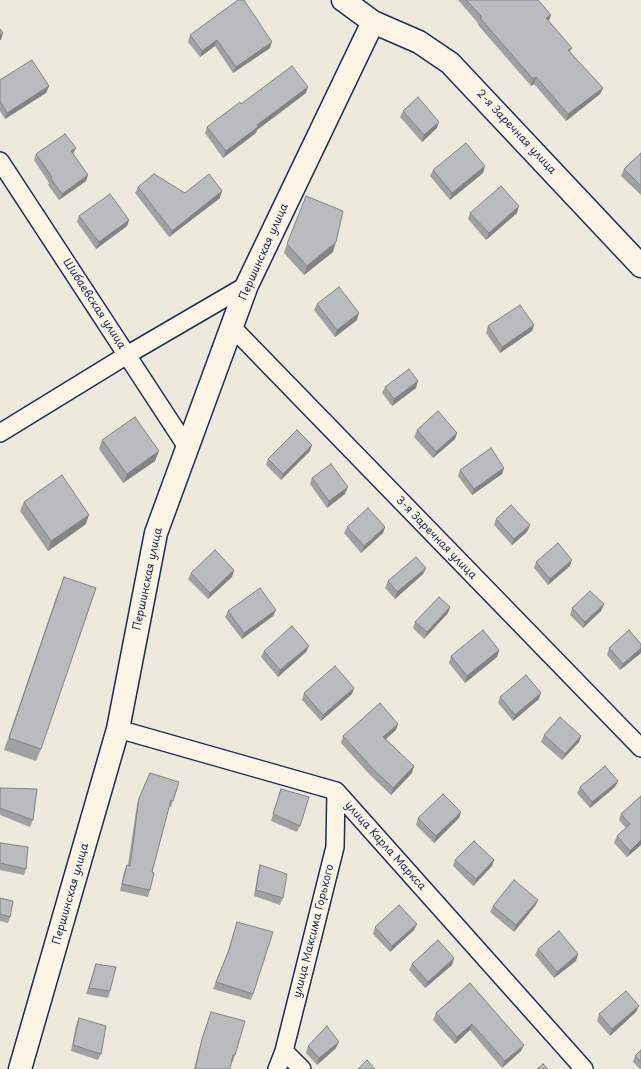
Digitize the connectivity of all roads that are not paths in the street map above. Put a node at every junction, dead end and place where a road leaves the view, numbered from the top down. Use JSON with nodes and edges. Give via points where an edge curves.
{"nodes":[{"id":1,"x":343,"y":0,"type":"edge"},
{"id":2,"x":373,"y":22,"type":"junction"},
{"id":3,"x":0,"y":161,"type":"edge"},
{"id":4,"x":641,"y":266,"type":"edge"},
{"id":5,"x":247,"y":285,"type":"junction"},
{"id":6,"x":232,"y":327,"type":"junction"},
{"id":7,"x":128,"y":355,"type":"junction"},
{"id":8,"x":0,"y":434,"type":"edge"},
{"id":9,"x":187,"y":447,"type":"junction"},
{"id":10,"x":118,"y":729,"type":"junction"},
{"id":11,"x":641,"y":748,"type":"edge"},
{"id":12,"x":336,"y":791,"type":"junction"},
{"id":13,"x":284,"y":1051,"type":"junction"},
{"id":14,"x":20,"y":1069,"type":"edge"},
{"id":15,"x":278,"y":1069,"type":"edge"},
{"id":16,"x":302,"y":1069,"type":"edge"},
{"id":17,"x":584,"y":1069,"type":"edge"}],
"edges":[{"from":1,"to":2,"type":"street","name":"2-я Заречная улица"},
{"from":2,"to":4,"type":"street","name":"2-я Заречная улица","via":[[419,42],[450,63]]},
{"from":2,"to":5,"type":"street","name":"Першинская улица"},
{"from":3,"to":7,"type":"street","name":"Шибаевская улица"},
{"from":5,"to":6,"type":"street","name":"Першинская улица"},
{"from":5,"to":7,"type":"street"},
{"from":6,"to":9,"type":"street","name":"Першинская улица"},
{"from":6,"to":11,"type":"street","name":"3-я Заречная улица"},
{"from":7,"to":8,"type":"street"},
{"from":7,"to":9,"type":"street","name":"Шибаевская улица"},
{"from":9,"to":10,"type":"street","name":"Першинская улица","via":[[156,533]]},
{"from":10,"to":12,"type":"street","name":"улица Карла Маркса"},
{"from":10,"to":14,"type":"street","name":"Першинская улица"},
{"from":12,"to":13,"type":"street","name":"улица Максима Горького","via":[[335,847]]},
{"from":12,"to":17,"type":"street","name":"улица Карла Маркса"},
{"from":13,"to":15,"type":"street","name":"улица Максима Горького"},
{"from":13,"to":16,"type":"street"}]}
